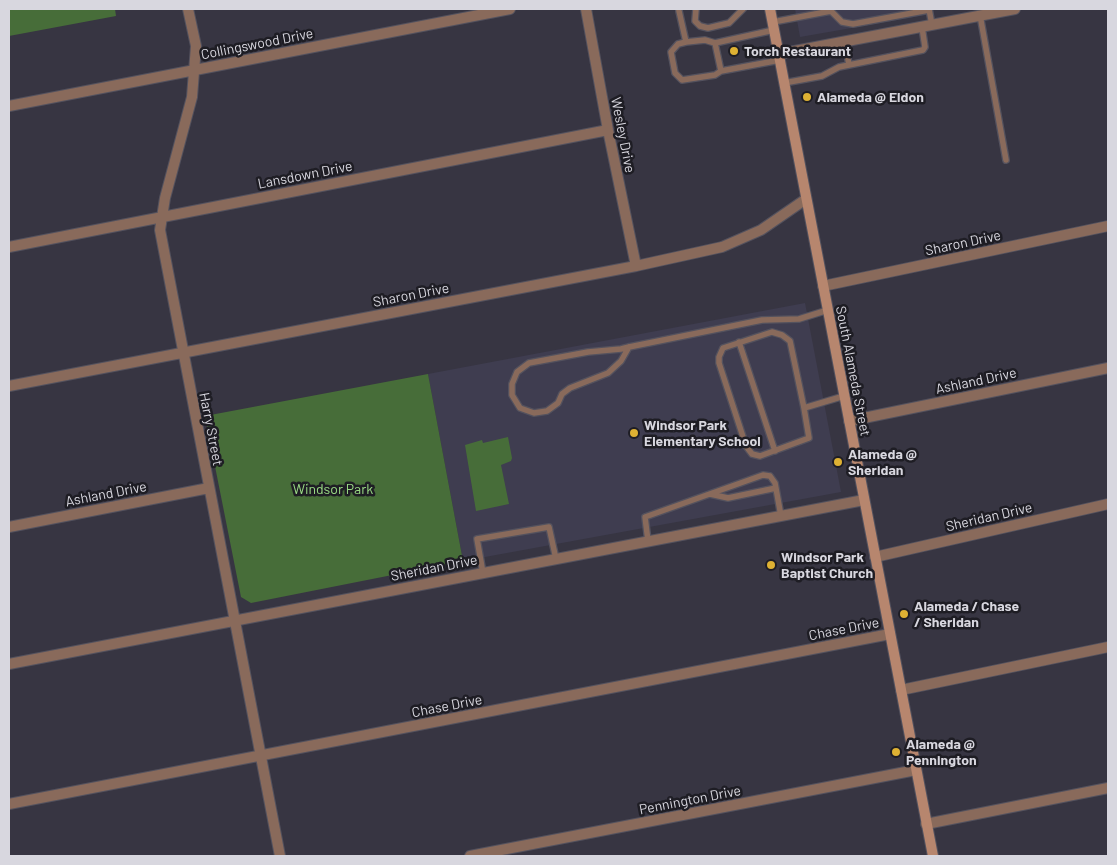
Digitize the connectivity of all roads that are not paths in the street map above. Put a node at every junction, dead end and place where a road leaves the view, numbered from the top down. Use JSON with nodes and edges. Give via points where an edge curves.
{"nodes":[{"id":1,"x":188,"y":9,"type":"edge"},
{"id":2,"x":510,"y":9,"type":"edge"},
{"id":3,"x":586,"y":9,"type":"edge"},
{"id":4,"x":696,"y":9,"type":"edge"},
{"id":5,"x":743,"y":9,"type":"edge"},
{"id":6,"x":770,"y":9,"type":"edge"},
{"id":7,"x":929,"y":9,"type":"edge"},
{"id":8,"x":1015,"y":9,"type":"edge"},
{"id":9,"x":679,"y":11,"type":"dead end"},
{"id":10,"x":911,"y":11,"type":"edge"},
{"id":11,"x":980,"y":15,"type":"junction"},
{"id":12,"x":774,"y":26,"type":"junction"},
{"id":13,"x":927,"y":26,"type":"junction"},
{"id":14,"x":708,"y":28,"type":"junction"},
{"id":15,"x":705,"y":40,"type":"junction"},
{"id":16,"x":686,"y":42,"type":"junction"},
{"id":17,"x":845,"y":42,"type":"junction"},
{"id":18,"x":715,"y":43,"type":"junction"},
{"id":19,"x":780,"y":57,"type":"junction"},
{"id":20,"x":849,"y":65,"type":"junction"},
{"id":21,"x":196,"y":70,"type":"junction"},
{"id":22,"x":721,"y":71,"type":"junction"},
{"id":23,"x":784,"y":83,"type":"junction"},
{"id":24,"x":9,"y":106,"type":"edge"},
{"id":25,"x":608,"y":130,"type":"junction"},
{"id":26,"x":1006,"y":160,"type":"dead end"},
{"id":27,"x":806,"y":199,"type":"junction"},
{"id":28,"x":162,"y":216,"type":"junction"},
{"id":29,"x":1108,"y":226,"type":"edge"},
{"id":30,"x":9,"y":247,"type":"edge"},
{"id":31,"x":636,"y":266,"type":"junction"},
{"id":32,"x":823,"y":286,"type":"junction"},
{"id":33,"x":828,"y":310,"type":"junction"},
{"id":34,"x":739,"y":342,"type":"junction"},
{"id":35,"x":629,"y":348,"type":"junction"},
{"id":36,"x":182,"y":352,"type":"junction"},
{"id":37,"x":1108,"y":368,"type":"edge"},
{"id":38,"x":9,"y":386,"type":"edge"},
{"id":39,"x":844,"y":396,"type":"junction"},
{"id":40,"x":804,"y":408,"type":"junction"},
{"id":41,"x":849,"y":421,"type":"junction"},
{"id":42,"x":775,"y":451,"type":"junction"},
{"id":43,"x":209,"y":488,"type":"junction"},
{"id":44,"x":776,"y":488,"type":"junction"},
{"id":45,"x":708,"y":493,"type":"junction"},
{"id":46,"x":864,"y":500,"type":"junction"},
{"id":47,"x":1108,"y":504,"type":"edge"},
{"id":48,"x":781,"y":516,"type":"junction"},
{"id":49,"x":9,"y":527,"type":"edge"},
{"id":50,"x":648,"y":541,"type":"junction"},
{"id":51,"x":875,"y":557,"type":"junction"},
{"id":52,"x":556,"y":559,"type":"junction"},
{"id":53,"x":483,"y":572,"type":"junction"},
{"id":54,"x":234,"y":620,"type":"junction"},
{"id":55,"x":890,"y":634,"type":"junction"},
{"id":56,"x":1108,"y":647,"type":"edge"},
{"id":57,"x":9,"y":664,"type":"edge"},
{"id":58,"x":901,"y":690,"type":"junction"},
{"id":59,"x":260,"y":756,"type":"junction"},
{"id":60,"x":916,"y":770,"type":"junction"},
{"id":61,"x":1108,"y":788,"type":"edge"},
{"id":62,"x":9,"y":804,"type":"edge"},
{"id":63,"x":926,"y":824,"type":"junction"},
{"id":64,"x":280,"y":856,"type":"edge"},
{"id":65,"x":470,"y":856,"type":"edge"},
{"id":66,"x":933,"y":856,"type":"edge"}],
"edges":[{"from":1,"to":21,"type":"street","name":"Harry Street","via":[[196,46]]},
{"from":2,"to":21,"type":"street","name":"Collingswood Drive"},
{"from":3,"to":25,"type":"street","name":"Wesley Drive"},
{"from":4,"to":14,"type":"lane","via":[[695,21]]},
{"from":5,"to":14,"type":"lane","via":[[729,23]]},
{"from":6,"to":12,"type":"main road","name":"South Alameda Street"},
{"from":7,"to":10,"type":"lane"},
{"from":7,"to":13,"type":"lane"},
{"from":8,"to":11,"type":"street"},
{"from":9,"to":16,"type":"lane"},
{"from":10,"to":12,"type":"lane","via":[[853,24],[842,22],[831,11]]},
{"from":11,"to":13,"type":"street"},
{"from":11,"to":26,"type":"lane"},
{"from":12,"to":18,"type":"lane"},
{"from":12,"to":19,"type":"main road","name":"South Alameda Street"},
{"from":13,"to":17,"type":"street"},
{"from":13,"to":20,"type":"lane","via":[[923,50]]},
{"from":14,"to":15,"type":"lane"},
{"from":15,"to":16,"type":"lane"},
{"from":15,"to":18,"type":"lane"},
{"from":16,"to":22,"type":"lane","via":[[678,44],[671,52],[678,77],[690,80],[715,76]]},
{"from":17,"to":19,"type":"street"},
{"from":17,"to":20,"type":"lane"},
{"from":18,"to":22,"type":"lane"},
{"from":19,"to":22,"type":"lane"},
{"from":19,"to":23,"type":"main road","name":"South Alameda Street"},
{"from":20,"to":23,"type":"lane","via":[[822,76]]},
{"from":21,"to":24,"type":"street","name":"Collingswood Drive"},
{"from":21,"to":28,"type":"street","name":"Harry Street"},
{"from":23,"to":27,"type":"main road","name":"South Alameda Street"},
{"from":25,"to":28,"type":"street","name":"Lansdown Drive"},
{"from":25,"to":31,"type":"street","name":"Wesley Drive"},
{"from":27,"to":31,"type":"street","name":"Sharon Drive","via":[[740,240]]},
{"from":27,"to":32,"type":"main road","name":"South Alameda Street"},
{"from":28,"to":30,"type":"street","name":"Lansdown Drive"},
{"from":28,"to":36,"type":"street","name":"Harry Street","via":[[162,245]]},
{"from":29,"to":32,"type":"street","name":"Sharon Drive"},
{"from":31,"to":36,"type":"street","name":"Sharon Drive"},
{"from":32,"to":33,"type":"main road","name":"South Alameda Street"},
{"from":33,"to":35,"type":"lane","via":[[799,319],[762,320]]},
{"from":33,"to":39,"type":"main road","name":"South Alameda Street"},
{"from":34,"to":40,"type":"lane","via":[[772,332],[790,341]]},
{"from":34,"to":42,"type":"lane"},
{"from":34,"to":42,"type":"lane","via":[[723,348],[719,363],[746,446],[752,454],[760,456]]},
{"from":35,"to":35,"type":"lane","via":[[528,363],[517,372],[512,395],[520,408],[534,413],[547,411],[570,388],[608,373]]},
{"from":36,"to":38,"type":"street","name":"Sharon Drive"},
{"from":36,"to":43,"type":"street","name":"Harry Street"},
{"from":37,"to":41,"type":"street","name":"Ashland Drive"},
{"from":39,"to":40,"type":"lane"},
{"from":39,"to":41,"type":"main road","name":"South Alameda Street"},
{"from":40,"to":42,"type":"lane","via":[[809,438]]},
{"from":41,"to":46,"type":"main road","name":"South Alameda Street"},
{"from":43,"to":49,"type":"street","name":"Ashland Drive"},
{"from":43,"to":54,"type":"street","name":"Harry Street"},
{"from":44,"to":45,"type":"lane","via":[[728,498]]},
{"from":44,"to":45,"type":"lane","via":[[770,476],[763,475]]},
{"from":44,"to":48,"type":"lane"},
{"from":45,"to":50,"type":"lane","via":[[645,517]]},
{"from":46,"to":48,"type":"street","name":"Sheridan Drive"},
{"from":46,"to":51,"type":"main road","name":"South Alameda Street"},
{"from":47,"to":51,"type":"street","name":"Sheridan Drive"},
{"from":48,"to":50,"type":"street","name":"Sheridan Drive"},
{"from":50,"to":52,"type":"street","name":"Sheridan Drive"},
{"from":51,"to":55,"type":"main road","name":"South Alameda Street"},
{"from":52,"to":53,"type":"street","name":"Sheridan Drive"},
{"from":52,"to":53,"type":"lane","via":[[549,527],[477,539]]},
{"from":53,"to":54,"type":"street","name":"Sheridan Drive"},
{"from":54,"to":57,"type":"street","name":"Sheridan Drive"},
{"from":54,"to":59,"type":"street","name":"Harry Street"},
{"from":55,"to":58,"type":"main road","name":"South Alameda Street"},
{"from":55,"to":59,"type":"street","name":"Chase Drive"},
{"from":56,"to":58,"type":"street"},
{"from":58,"to":60,"type":"main road","name":"South Alameda Street"},
{"from":59,"to":62,"type":"street","name":"Chase Drive"},
{"from":59,"to":64,"type":"street","name":"Harry Street"},
{"from":60,"to":63,"type":"main road","name":"South Alameda Street"},
{"from":60,"to":65,"type":"street","name":"Pennington Drive"},
{"from":61,"to":63,"type":"street"},
{"from":63,"to":66,"type":"main road","name":"South Alameda Street"}]}
